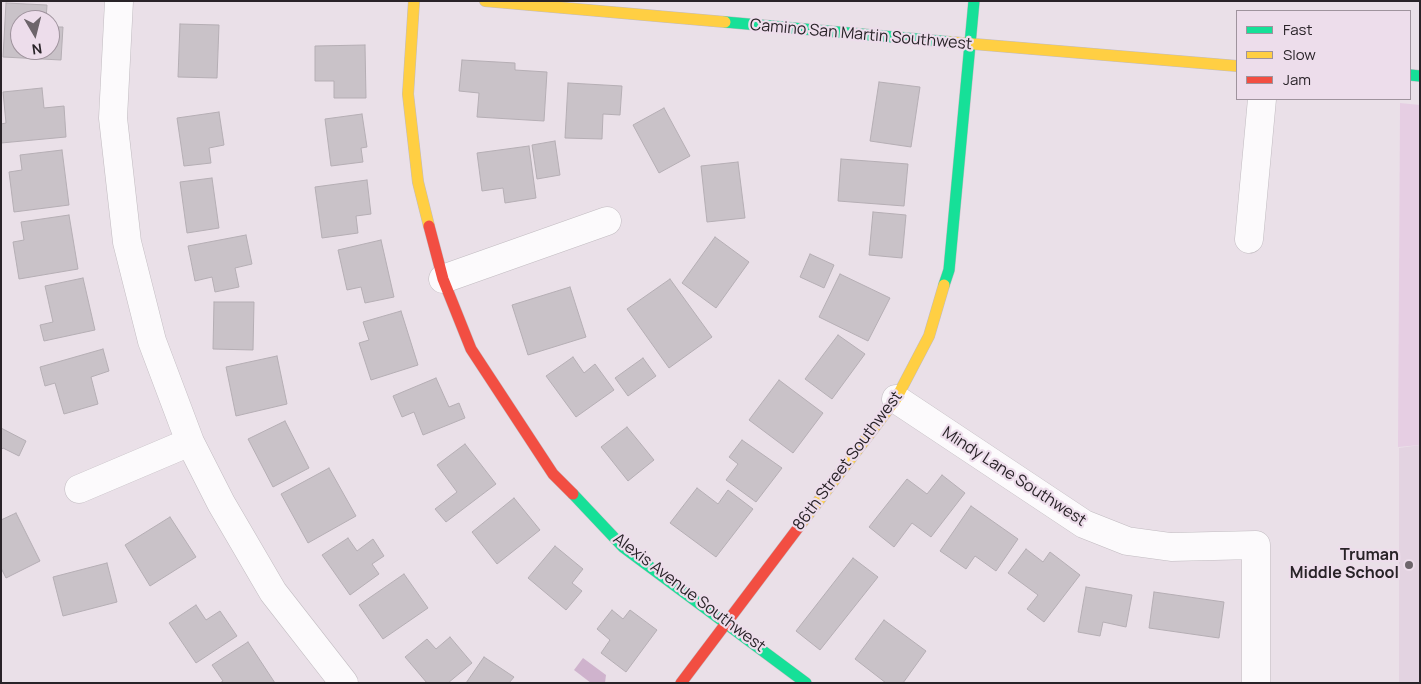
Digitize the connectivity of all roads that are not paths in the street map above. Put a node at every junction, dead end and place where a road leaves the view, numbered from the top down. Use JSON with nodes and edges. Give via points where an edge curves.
{"nodes":[{"id":1,"x":119,"y":1,"type":"edge"},
{"id":2,"x":414,"y":1,"type":"edge"},
{"id":3,"x":485,"y":1,"type":"edge"},
{"id":4,"x":974,"y":1,"type":"edge"},
{"id":5,"x":970,"y":44,"type":"junction"},
{"id":6,"x":1236,"y":66,"type":"edge"},
{"id":7,"x":1262,"y":100,"type":"edge"},
{"id":8,"x":607,"y":221,"type":"dead end"},
{"id":9,"x":1249,"y":239,"type":"dead end"},
{"id":10,"x":443,"y":279,"type":"junction"},
{"id":11,"x":896,"y":399,"type":"junction"},
{"id":12,"x":190,"y":442,"type":"junction"},
{"id":13,"x":79,"y":489,"type":"dead end"},
{"id":14,"x":726,"y":622,"type":"junction"},
{"id":15,"x":344,"y":683,"type":"edge"},
{"id":16,"x":681,"y":683,"type":"edge"},
{"id":17,"x":806,"y":683,"type":"edge"},
{"id":18,"x":1256,"y":683,"type":"edge"}],
"edges":[{"from":1,"to":12,"type":"street","via":[[113,118],[128,242],[152,341]]},
{"from":2,"to":10,"type":"street","name":"Alexis Avenue Southwest","via":[[408,94],[418,182]]},
{"from":3,"to":5,"type":"street","name":"Camino San Martin Southwest"},
{"from":4,"to":5,"type":"street","name":"86th Street Southwest"},
{"from":5,"to":6,"type":"street","name":"Camino San Martin Southwest"},
{"from":5,"to":11,"type":"street","name":"86th Street Southwest","via":[[949,270],[929,336]]},
{"from":7,"to":9,"type":"street"},
{"from":8,"to":10,"type":"street"},
{"from":10,"to":14,"type":"street","name":"Alexis Avenue Southwest","via":[[471,349],[553,474],[622,547]]},
{"from":11,"to":14,"type":"street","name":"86th Street Southwest"},
{"from":11,"to":18,"type":"street","name":"Mindy Lane Southwest","via":[[1084,524],[1127,541],[1171,547],[1256,545]]},
{"from":12,"to":13,"type":"street"},
{"from":12,"to":15,"type":"street","via":[[273,592]]},
{"from":14,"to":16,"type":"street","name":"86th Street Southwest"},
{"from":14,"to":17,"type":"street","name":"Alexis Avenue Southwest"}]}
